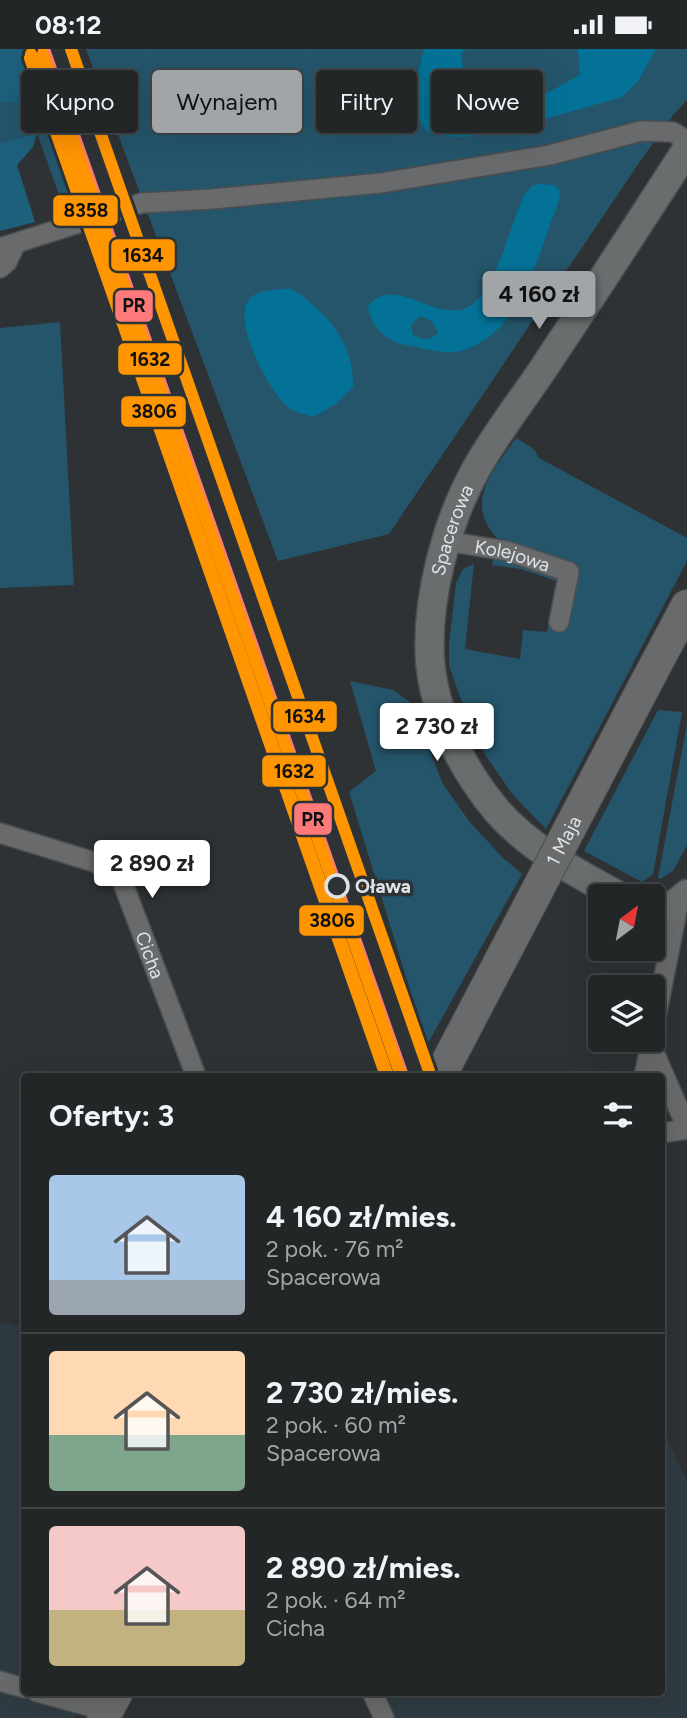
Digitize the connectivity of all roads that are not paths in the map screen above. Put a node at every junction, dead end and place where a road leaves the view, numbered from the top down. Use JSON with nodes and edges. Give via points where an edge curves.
{"nodes":[{"id":1,"x":687,"y":141,"type":"edge"},
{"id":2,"x":687,"y":149,"type":"edge"},
{"id":3,"x":15,"y":244,"type":"edge"},
{"id":4,"x":0,"y":268,"type":"edge"},
{"id":5,"x":446,"y":541,"type":"junction"},
{"id":6,"x":687,"y":606,"type":"edge"},
{"id":7,"x":559,"y":622,"type":"dead end"},
{"id":8,"x":0,"y":834,"type":"edge"},
{"id":9,"x":596,"y":884,"type":"edge"},
{"id":10,"x":672,"y":902,"type":"edge"},
{"id":11,"x":664,"y":975,"type":"edge"},
{"id":12,"x":648,"y":1052,"type":"edge"},
{"id":13,"x":657,"y":1052,"type":"edge"},
{"id":14,"x":195,"y":1073,"type":"edge"},
{"id":15,"x":442,"y":1073,"type":"edge"},
{"id":16,"x":644,"y":1073,"type":"edge"},
{"id":17,"x":665,"y":1073,"type":"edge"},
{"id":18,"x":665,"y":1073,"type":"edge"},
{"id":19,"x":687,"y":1129,"type":"edge"},
{"id":20,"x":665,"y":1133,"type":"edge"},
{"id":21,"x":0,"y":1681,"type":"edge"},
{"id":22,"x":21,"y":1687,"type":"edge"},
{"id":23,"x":56,"y":1696,"type":"edge"},
{"id":24,"x":374,"y":1696,"type":"edge"},
{"id":25,"x":109,"y":1707,"type":"edge"},
{"id":26,"x":384,"y":1718,"type":"edge"}],
"edges":[{"from":1,"to":3,"type":"street","via":[[674,132],[641,131],[550,155],[381,183],[142,202]]},
{"from":2,"to":5,"type":"street","name":"Spacerowa","via":[[474,473]]},
{"from":3,"to":4,"type":"street"},
{"from":5,"to":7,"type":"street","name":"Kolejowa","via":[[506,551],[569,572]]},
{"from":5,"to":9,"type":"street","name":"Spacerowa","via":[[434,592],[430,660],[457,750],[486,796],[514,828]]},
{"from":6,"to":15,"type":"main road","name":"1 Maja","bridge":true},
{"from":8,"to":14,"type":"street","name":"Cicha","via":[[94,862],[121,878]]},
{"from":10,"to":11,"type":"street","via":[[676,916]]},
{"from":12,"to":16,"type":"street"},
{"from":13,"to":17,"type":"street"},
{"from":18,"to":19,"type":"street"},
{"from":19,"to":20,"type":"street"},
{"from":21,"to":22,"type":"street"},
{"from":23,"to":25,"type":"street"},
{"from":24,"to":26,"type":"street"}]}
